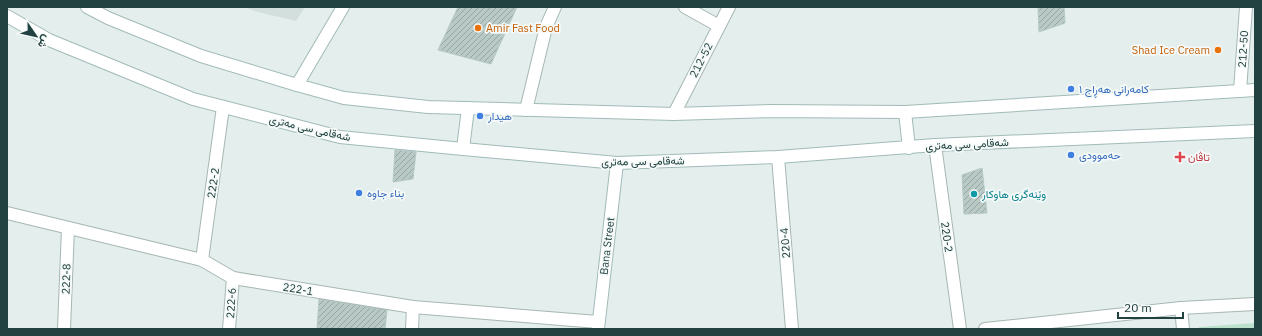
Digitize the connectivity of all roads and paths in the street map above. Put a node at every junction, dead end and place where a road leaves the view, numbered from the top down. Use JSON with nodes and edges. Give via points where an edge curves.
{"nodes":[{"id":1,"x":87,"y":7,"type":"edge"},
{"id":2,"x":343,"y":7,"type":"edge"},
{"id":3,"x":555,"y":7,"type":"edge"},
{"id":4,"x":686,"y":7,"type":"edge"},
{"id":5,"x":729,"y":7,"type":"edge"},
{"id":6,"x":1246,"y":7,"type":"edge"},
{"id":7,"x":7,"y":16,"type":"edge"},
{"id":8,"x":719,"y":26,"type":"junction"},
{"id":9,"x":297,"y":85,"type":"junction"},
{"id":10,"x":1255,"y":90,"type":"edge"},
{"id":11,"x":1240,"y":91,"type":"junction"},
{"id":12,"x":223,"y":107,"type":"junction"},
{"id":13,"x":468,"y":108,"type":"junction"},
{"id":14,"x":526,"y":110,"type":"junction"},
{"id":15,"x":905,"y":112,"type":"junction"},
{"id":16,"x":674,"y":114,"type":"junction"},
{"id":17,"x":1255,"y":131,"type":"edge"},
{"id":18,"x":935,"y":145,"type":"junction"},
{"id":19,"x":909,"y":148,"type":"junction"},
{"id":20,"x":463,"y":149,"type":"junction"},
{"id":21,"x":778,"y":157,"type":"junction"},
{"id":22,"x":617,"y":163,"type":"junction"},
{"id":23,"x":7,"y":213,"type":"edge"},
{"id":24,"x":68,"y":228,"type":"junction"},
{"id":25,"x":202,"y":260,"type":"junction"},
{"id":26,"x":233,"y":278,"type":"junction"},
{"id":27,"x":1255,"y":304,"type":"edge"},
{"id":28,"x":413,"y":307,"type":"junction"},
{"id":29,"x":1181,"y":308,"type":"junction"},
{"id":30,"x":598,"y":326,"type":"edge"},
{"id":31,"x":64,"y":329,"type":"edge"},
{"id":32,"x":229,"y":329,"type":"edge"},
{"id":33,"x":412,"y":329,"type":"edge"},
{"id":34,"x":792,"y":329,"type":"edge"},
{"id":35,"x":960,"y":329,"type":"edge"},
{"id":36,"x":985,"y":329,"type":"edge"},
{"id":37,"x":1182,"y":329,"type":"edge"}],
"edges":[{"from":1,"to":9,"type":"main road","via":[[202,56]]},
{"from":2,"to":9,"type":"main road"},
{"from":3,"to":14,"type":"main road","via":[[546,26]]},
{"from":4,"to":8,"type":"main road"},
{"from":5,"to":8,"type":"main road","name":"212-52"},
{"from":6,"to":11,"type":"main road","name":"212-50"},
{"from":7,"to":12,"type":"main road","name":"شەقامی سی مەتری","via":[[49,40],[193,99]]},
{"from":8,"to":16,"type":"main road","name":"212-52"},
{"from":9,"to":13,"type":"main road","via":[[344,98],[428,107]]},
{"from":10,"to":11,"type":"main road"},
{"from":11,"to":15,"type":"main road"},
{"from":12,"to":20,"type":"main road","name":"شەقامی سی مەتری","via":[[340,137]]},
{"from":12,"to":25,"type":"main road","name":"222-2"},
{"from":13,"to":14,"type":"main road"},
{"from":13,"to":20,"type":"main road"},
{"from":14,"to":16,"type":"main road"},
{"from":15,"to":16,"type":"main road","via":[[772,111]]},
{"from":15,"to":19,"type":"main road"},
{"from":17,"to":18,"type":"main road","name":"شەقامی سی مەتری"},
{"from":18,"to":19,"type":"main road","name":"شەقامی سی مەتری"},
{"from":18,"to":35,"type":"main road","name":"220-2"},
{"from":19,"to":21,"type":"main road","name":"شەقامی سی مەتری"},
{"from":20,"to":22,"type":"main road","name":"شەقامی سی مەتری"},
{"from":21,"to":22,"type":"main road","name":"شەقامی سی مەتری"},
{"from":21,"to":34,"type":"main road","name":"220-4"},
{"from":22,"to":30,"type":"main road","name":"Bana Street"},
{"from":23,"to":24,"type":"main road","name":"222-1"},
{"from":24,"to":25,"type":"main road","name":"222-1"},
{"from":24,"to":31,"type":"main road","name":"222-8"},
{"from":25,"to":26,"type":"main road","name":"222-1"},
{"from":26,"to":28,"type":"main road","name":"222-1"},
{"from":26,"to":32,"type":"main road","name":"222-6"},
{"from":27,"to":29,"type":"main road"},
{"from":28,"to":30,"type":"main road","name":"222-1"},
{"from":28,"to":33,"type":"main road"},
{"from":29,"to":36,"type":"main road"},
{"from":29,"to":37,"type":"main road"}]}
